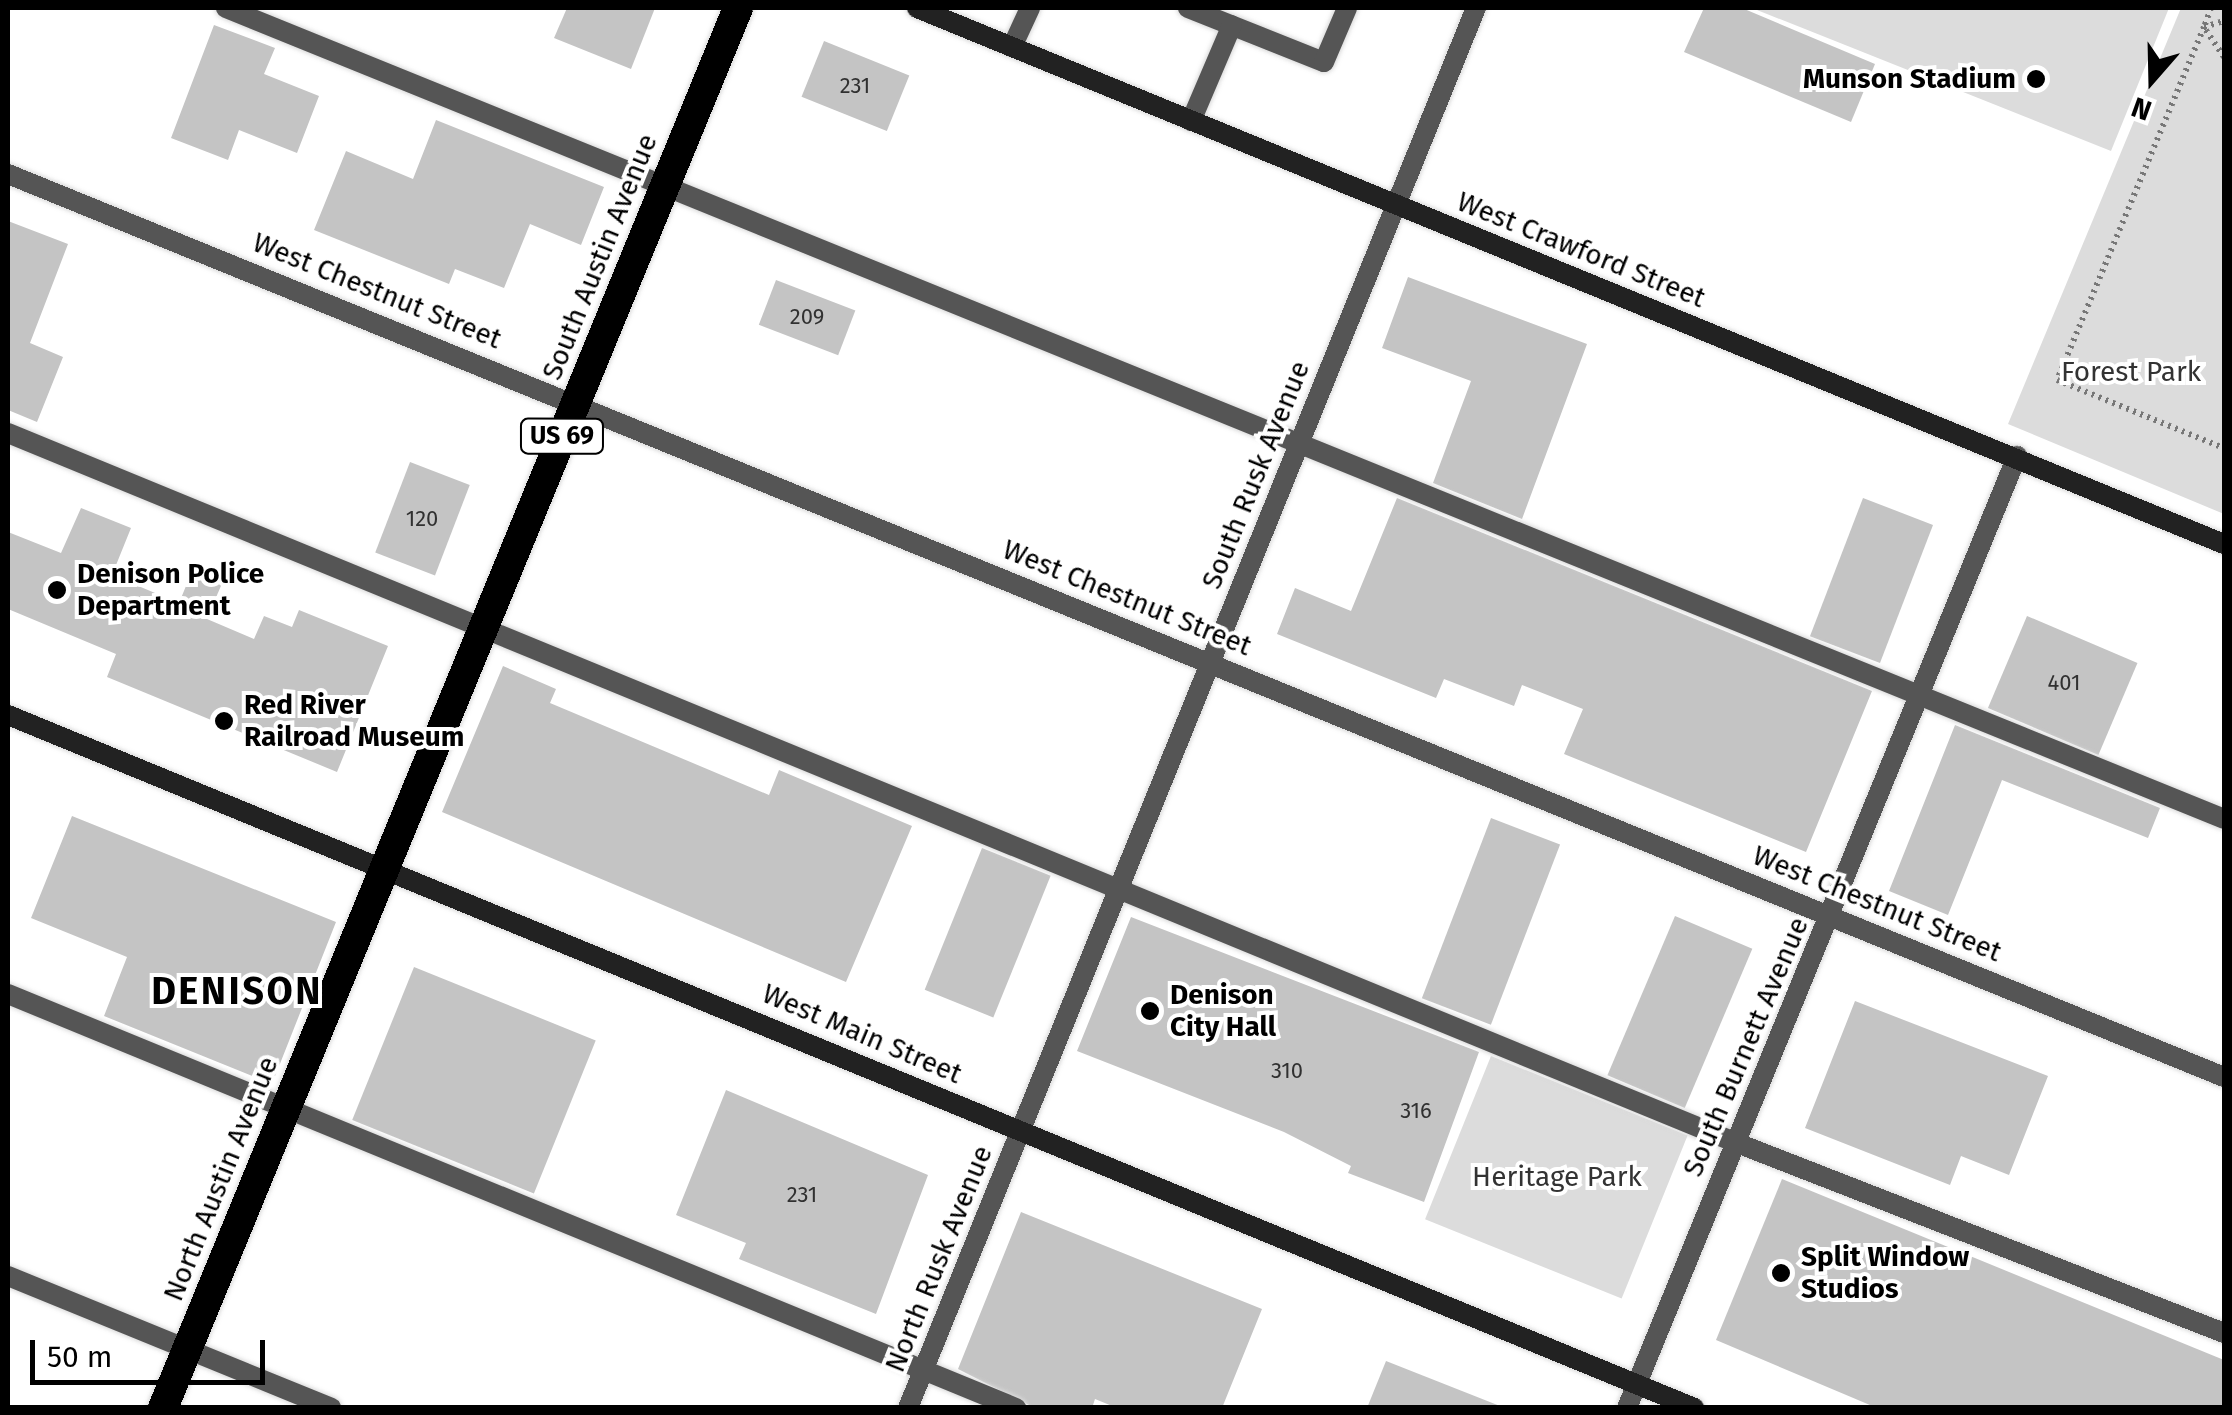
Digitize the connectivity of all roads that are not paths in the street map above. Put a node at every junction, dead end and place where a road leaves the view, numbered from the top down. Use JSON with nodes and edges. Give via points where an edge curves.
{"nodes":[{"id":1,"x":226,"y":8,"type":"edge"},
{"id":2,"x":738,"y":8,"type":"edge"},
{"id":3,"x":917,"y":8,"type":"edge"},
{"id":4,"x":1030,"y":8,"type":"edge"},
{"id":5,"x":1188,"y":8,"type":"edge"},
{"id":6,"x":1347,"y":8,"type":"edge"},
{"id":7,"x":1476,"y":8,"type":"edge"},
{"id":8,"x":1232,"y":25,"type":"junction"},
{"id":9,"x":1012,"y":47,"type":"junction"},
{"id":10,"x":1191,"y":121,"type":"junction"},
{"id":11,"x":8,"y":174,"type":"edge"},
{"id":12,"x":663,"y":190,"type":"junction"},
{"id":13,"x":1397,"y":206,"type":"junction"},
{"id":14,"x":576,"y":400,"type":"junction"},
{"id":15,"x":8,"y":433,"type":"edge"},
{"id":16,"x":1299,"y":443,"type":"junction"},
{"id":17,"x":2016,"y":456,"type":"junction"},
{"id":18,"x":2224,"y":544,"type":"edge"},
{"id":19,"x":484,"y":625,"type":"junction"},
{"id":20,"x":1208,"y":662,"type":"junction"},
{"id":21,"x":1922,"y":690,"type":"junction"},
{"id":22,"x":8,"y":715,"type":"edge"},
{"id":23,"x":2224,"y":819,"type":"edge"},
{"id":24,"x":386,"y":864,"type":"junction"},
{"id":25,"x":1120,"y":884,"type":"junction"},
{"id":26,"x":1832,"y":914,"type":"junction"},
{"id":27,"x":8,"y":994,"type":"edge"},
{"id":28,"x":2224,"y":1077,"type":"edge"},
{"id":29,"x":286,"y":1106,"type":"junction"},
{"id":30,"x":1022,"y":1131,"type":"junction"},
{"id":31,"x":1737,"y":1143,"type":"junction"},
{"id":32,"x":8,"y":1276,"type":"edge"},
{"id":33,"x":2224,"y":1333,"type":"edge"},
{"id":34,"x":187,"y":1349,"type":"junction"},
{"id":35,"x":924,"y":1369,"type":"junction"},
{"id":36,"x":1638,"y":1381,"type":"junction"},
{"id":37,"x":163,"y":1408,"type":"edge"},
{"id":38,"x":330,"y":1408,"type":"edge"},
{"id":39,"x":908,"y":1408,"type":"edge"},
{"id":40,"x":1016,"y":1408,"type":"edge"},
{"id":41,"x":1626,"y":1408,"type":"edge"},
{"id":42,"x":1694,"y":1408,"type":"edge"}],
"edges":[{"from":1,"to":12,"type":"street"},
{"from":2,"to":12,"type":"highway","name":"South Austin Avenue","number":"US 69"},
{"from":3,"to":9,"type":"main road","name":"West Crawford Street"},
{"from":4,"to":9,"type":"street"},
{"from":5,"to":8,"type":"street"},
{"from":6,"to":8,"type":"street","via":[[1324,62]]},
{"from":7,"to":13,"type":"street","name":"South Rusk Avenue"},
{"from":8,"to":10,"type":"street"},
{"from":9,"to":10,"type":"main road","name":"West Crawford Street"},
{"from":10,"to":13,"type":"main road","name":"West Crawford Street"},
{"from":11,"to":14,"type":"street","name":"West Chestnut Street"},
{"from":12,"to":14,"type":"highway","name":"South Austin Avenue","number":"US 69"},
{"from":12,"to":16,"type":"street"},
{"from":13,"to":16,"type":"street","name":"South Rusk Avenue"},
{"from":13,"to":17,"type":"main road","name":"West Crawford Street"},
{"from":14,"to":19,"type":"highway","name":"South Austin Avenue","number":"US 69"},
{"from":14,"to":20,"type":"street","name":"West Chestnut Street"},
{"from":15,"to":19,"type":"street"},
{"from":16,"to":20,"type":"street","name":"South Rusk Avenue"},
{"from":16,"to":21,"type":"street"},
{"from":17,"to":18,"type":"main road","name":"West Crawford Street"},
{"from":17,"to":21,"type":"street","name":"South Burnett Avenue"},
{"from":19,"to":24,"type":"highway","name":"South Austin Avenue","number":"US 69"},
{"from":19,"to":25,"type":"street"},
{"from":20,"to":25,"type":"street","name":"South Rusk Avenue"},
{"from":20,"to":26,"type":"street","name":"West Chestnut Street"},
{"from":21,"to":23,"type":"street"},
{"from":21,"to":26,"type":"street","name":"South Burnett Avenue"},
{"from":22,"to":24,"type":"main road","name":"West Main Street"},
{"from":24,"to":29,"type":"highway","name":"North Austin Avenue","number":"US 69"},
{"from":24,"to":30,"type":"main road","name":"West Main Street"},
{"from":25,"to":30,"type":"street","name":"South Rusk Avenue"},
{"from":25,"to":31,"type":"street"},
{"from":26,"to":28,"type":"street","name":"West Chestnut Street"},
{"from":26,"to":31,"type":"street","name":"South Burnett Avenue"},
{"from":27,"to":29,"type":"street"},
{"from":29,"to":34,"type":"highway","name":"North Austin Avenue","number":"US 69"},
{"from":29,"to":35,"type":"street"},
{"from":30,"to":35,"type":"street","name":"North Rusk Avenue"},
{"from":30,"to":36,"type":"main road","name":"West Main Street"},
{"from":31,"to":33,"type":"street"},
{"from":31,"to":36,"type":"street","name":"South Burnett Avenue"},
{"from":32,"to":34,"type":"street"},
{"from":34,"to":37,"type":"highway","name":"North Austin Avenue","number":"US 69"},
{"from":34,"to":38,"type":"street"},
{"from":35,"to":39,"type":"street","name":"North Rusk Avenue"},
{"from":35,"to":40,"type":"street"},
{"from":36,"to":41,"type":"street","name":"South Burnett Avenue"},
{"from":36,"to":42,"type":"main road","name":"West Main Street"}]}
